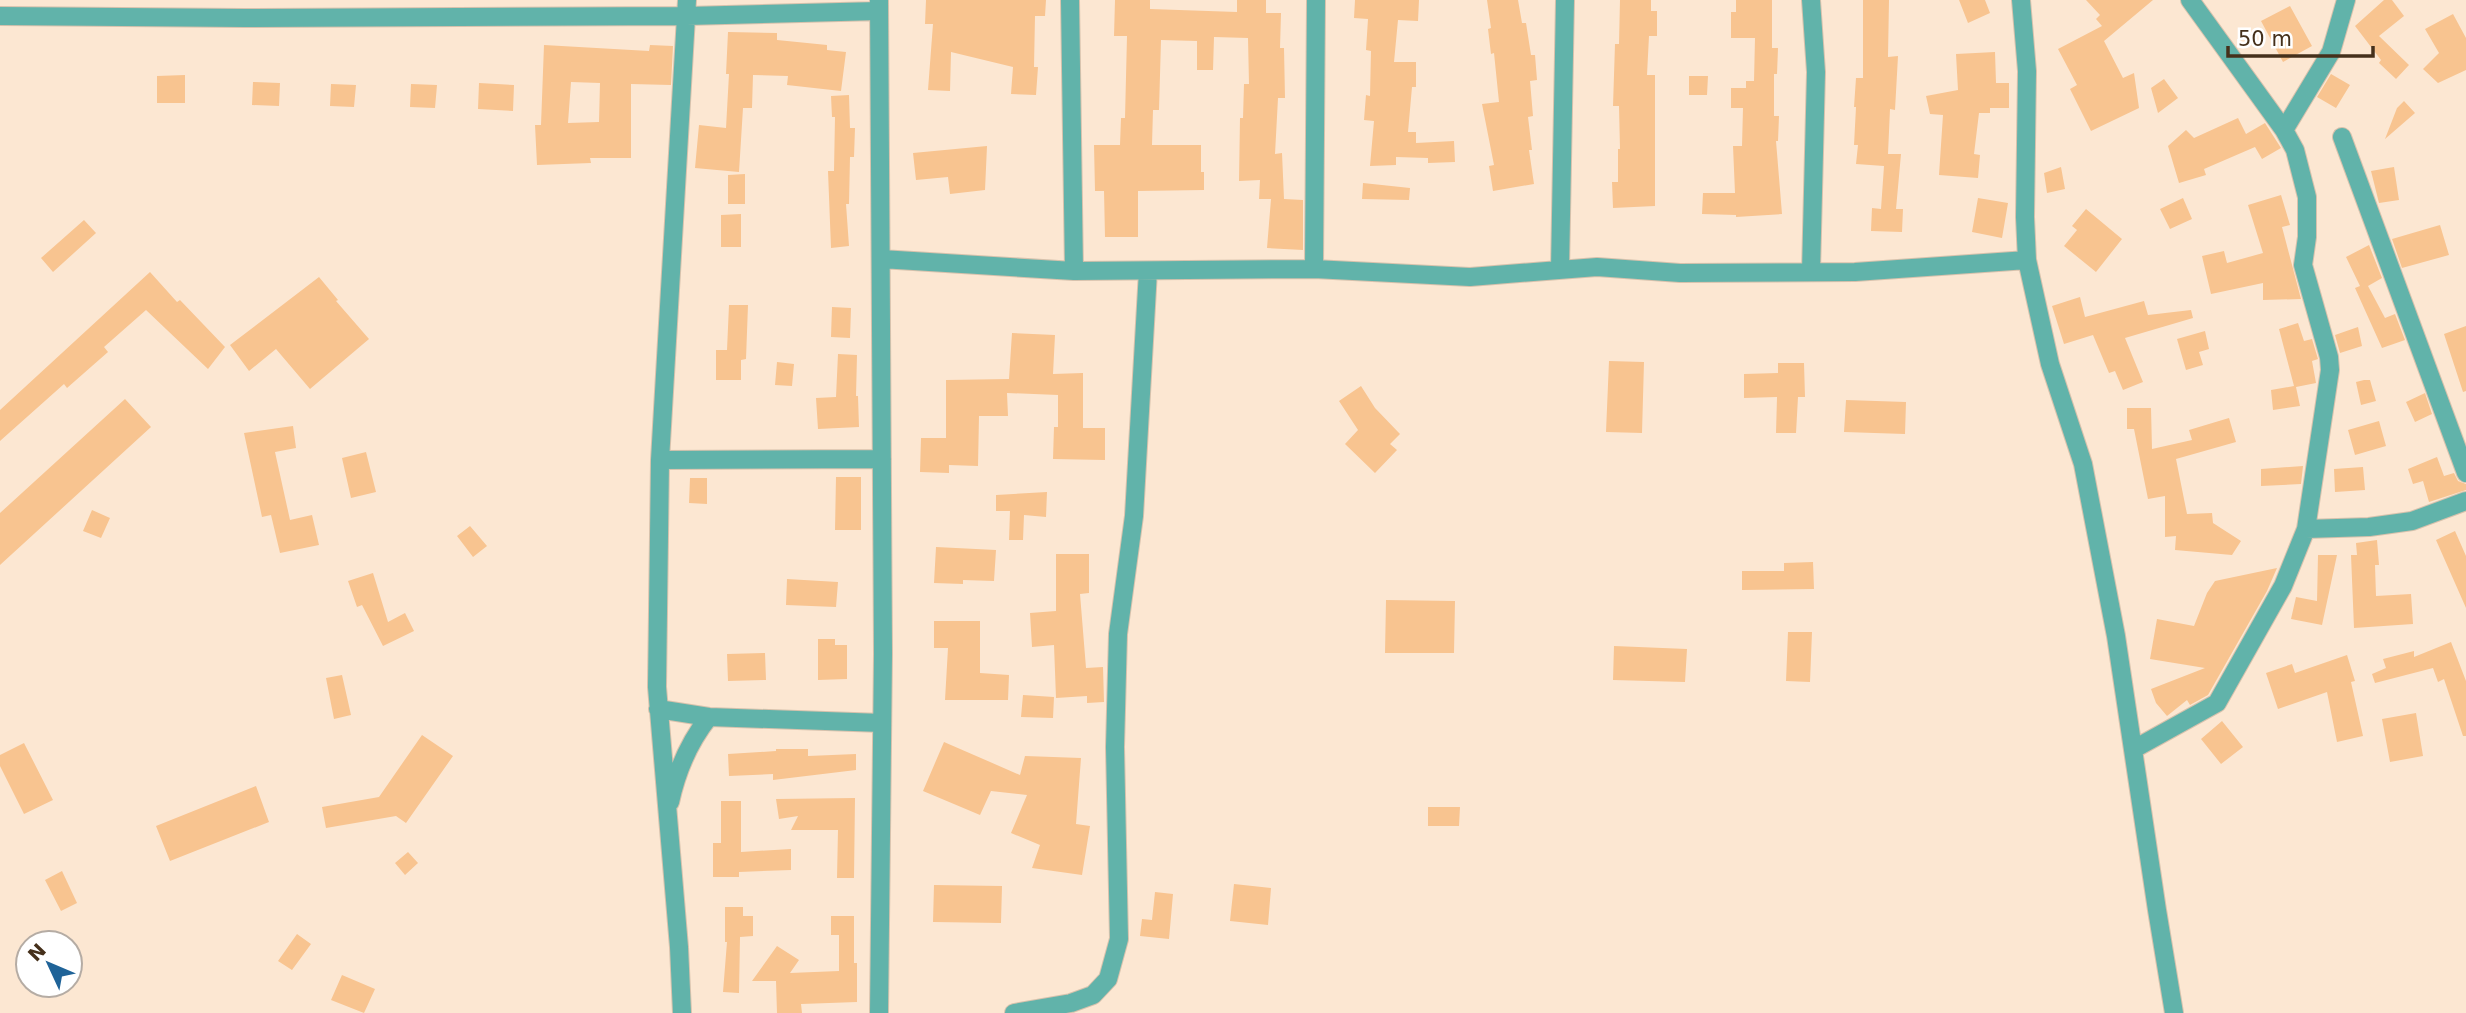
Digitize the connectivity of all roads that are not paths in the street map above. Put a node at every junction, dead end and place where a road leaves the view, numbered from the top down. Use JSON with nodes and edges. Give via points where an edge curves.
{"nodes":[{"id":1,"x":1070,"y":0,"type":"edge"},
{"id":2,"x":1316,"y":0,"type":"edge"},
{"id":3,"x":1565,"y":0,"type":"edge"},
{"id":4,"x":1811,"y":0,"type":"edge"},
{"id":5,"x":2021,"y":0,"type":"edge"},
{"id":6,"x":2190,"y":0,"type":"edge"},
{"id":7,"x":2347,"y":0,"type":"edge"},
{"id":8,"x":879,"y":5,"type":"edge"},
{"id":9,"x":687,"y":8,"type":"edge"},
{"id":10,"x":2,"y":10,"type":"edge"},
{"id":11,"x":2284,"y":130,"type":"junction"},
{"id":12,"x":2342,"y":137,"type":"dead end"},
{"id":13,"x":881,"y":259,"type":"junction"},
{"id":14,"x":2027,"y":260,"type":"junction"},
{"id":15,"x":1314,"y":270,"type":"junction"},
{"id":16,"x":1560,"y":270,"type":"junction"},
{"id":17,"x":1074,"y":271,"type":"junction"},
{"id":18,"x":1148,"y":271,"type":"junction"},
{"id":19,"x":1811,"y":272,"type":"junction"},
{"id":20,"x":882,"y":459,"type":"junction"},
{"id":21,"x":660,"y":460,"type":"junction"},
{"id":22,"x":2466,"y":473,"type":"edge"},
{"id":23,"x":2466,"y":500,"type":"edge"},
{"id":24,"x":2306,"y":529,"type":"junction"},
{"id":25,"x":659,"y":709,"type":"junction"},
{"id":26,"x":709,"y":717,"type":"junction"},
{"id":27,"x":882,"y":723,"type":"junction"},
{"id":28,"x":2134,"y":749,"type":"junction"},
{"id":29,"x":667,"y":824,"type":"junction"},
{"id":30,"x":682,"y":1013,"type":"edge"},
{"id":31,"x":879,"y":1013,"type":"edge"},
{"id":32,"x":1014,"y":1013,"type":"edge"},
{"id":33,"x":2174,"y":1013,"type":"edge"}],
"edges":[{"from":1,"to":17,"type":"street"},
{"from":2,"to":15,"type":"street"},
{"from":3,"to":16,"type":"street"},
{"from":4,"to":19,"type":"street","via":[[1816,72]]},
{"from":5,"to":14,"type":"street","via":[[2028,71]]},
{"from":6,"to":11,"type":"street"},
{"from":7,"to":11,"type":"street","via":[[2331,52]]},
{"from":8,"to":9,"type":"street"},
{"from":8,"to":13,"type":"street"},
{"from":9,"to":10,"type":"street","via":[[231,18]]},
{"from":9,"to":21,"type":"street"},
{"from":11,"to":24,"type":"street","via":[[2295,150],[2307,197],[2303,265],[2330,370]]},
{"from":12,"to":22,"type":"street"},
{"from":13,"to":17,"type":"street"},
{"from":13,"to":20,"type":"street"},
{"from":14,"to":19,"type":"street"},
{"from":14,"to":28,"type":"street","via":[[2050,364],[2083,464]]},
{"from":15,"to":16,"type":"street","via":[[1470,277]]},
{"from":15,"to":18,"type":"street"},
{"from":16,"to":19,"type":"street"},
{"from":17,"to":18,"type":"street"},
{"from":18,"to":32,"type":"street","via":[[1134,516],[1118,634],[1119,939],[1108,979],[1093,995]]},
{"from":20,"to":21,"type":"street"},
{"from":20,"to":27,"type":"street"},
{"from":21,"to":25,"type":"street"},
{"from":23,"to":24,"type":"street","via":[[2412,521]]},
{"from":24,"to":28,"type":"street","via":[[2283,586],[2217,703]]},
{"from":25,"to":26,"type":"street"},
{"from":25,"to":29,"type":"street"},
{"from":26,"to":27,"type":"street"},
{"from":26,"to":29,"type":"street","via":[[679,769]]},
{"from":27,"to":31,"type":"street"},
{"from":28,"to":33,"type":"street"},
{"from":29,"to":30,"type":"street"}]}
